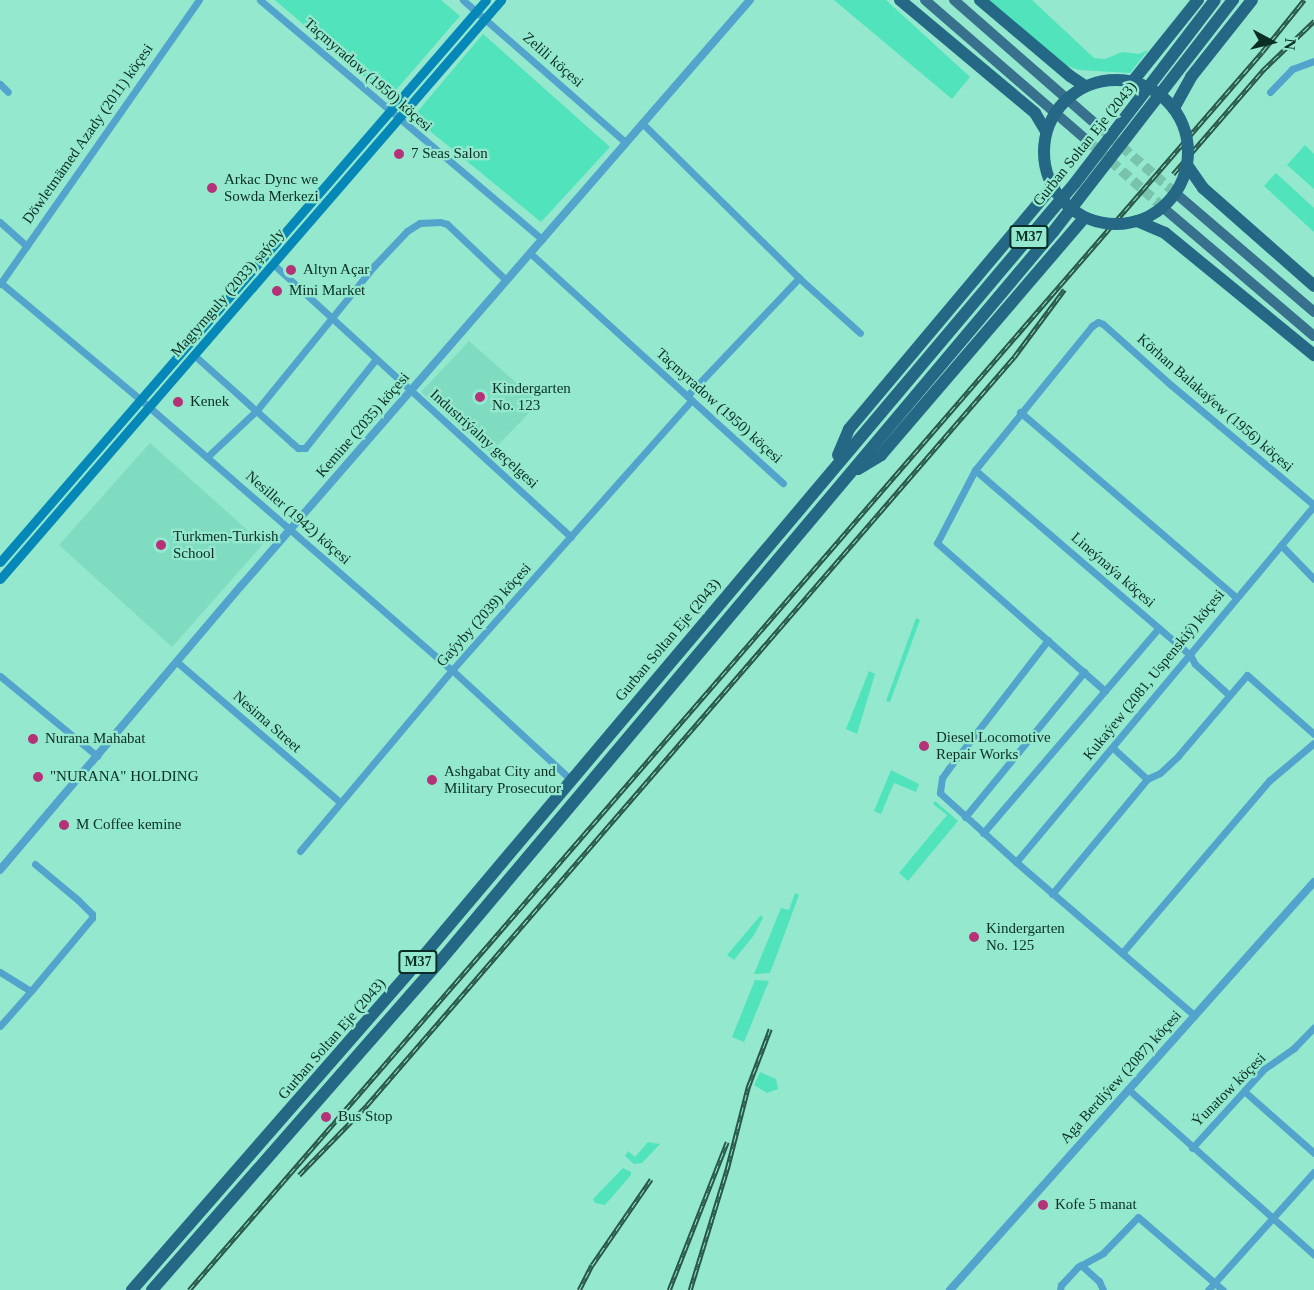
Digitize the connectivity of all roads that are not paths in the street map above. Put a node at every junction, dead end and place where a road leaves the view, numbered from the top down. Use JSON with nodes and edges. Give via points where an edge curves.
{"nodes":[{"id":1,"x":199,"y":0,"type":"edge"},
{"id":2,"x":260,"y":0,"type":"edge"},
{"id":3,"x":464,"y":0,"type":"edge"},
{"id":4,"x":486,"y":0,"type":"edge"},
{"id":5,"x":501,"y":0,"type":"edge"},
{"id":6,"x":750,"y":0,"type":"edge"},
{"id":7,"x":900,"y":0,"type":"edge"},
{"id":8,"x":925,"y":0,"type":"edge"},
{"id":9,"x":954,"y":0,"type":"edge"},
{"id":10,"x":980,"y":0,"type":"edge"},
{"id":11,"x":1198,"y":0,"type":"edge"},
{"id":12,"x":1215,"y":0,"type":"edge"},
{"id":13,"x":1233,"y":0,"type":"edge"},
{"id":14,"x":1252,"y":0,"type":"edge"},
{"id":15,"x":476,"y":11,"type":"junction"},
{"id":16,"x":485,"y":18,"type":"junction"},
{"id":17,"x":1314,"y":61,"type":"edge"},
{"id":18,"x":1133,"y":81,"type":"junction"},
{"id":19,"x":0,"y":84,"type":"edge"},
{"id":20,"x":1085,"y":86,"type":"junction"},
{"id":21,"x":8,"y":92,"type":"dead end"},
{"id":22,"x":1270,"y":92,"type":"dead end"},
{"id":23,"x":1174,"y":108,"type":"junction"},
{"id":24,"x":389,"y":112,"type":"junction"},
{"id":25,"x":398,"y":119,"type":"junction"},
{"id":26,"x":642,"y":123,"type":"junction"},
{"id":27,"x":1099,"y":127,"type":"tunnel mouth"},
{"id":28,"x":1046,"y":130,"type":"junction"},
{"id":29,"x":1088,"y":141,"type":"tunnel mouth"},
{"id":30,"x":625,"y":142,"type":"junction"},
{"id":31,"x":1187,"y":165,"type":"junction"},
{"id":32,"x":1052,"y":187,"type":"junction"},
{"id":33,"x":1180,"y":197,"type":"tunnel mouth"},
{"id":34,"x":1167,"y":211,"type":"tunnel mouth"},
{"id":35,"x":1084,"y":218,"type":"junction"},
{"id":36,"x":1137,"y":221,"type":"junction"},
{"id":37,"x":0,"y":222,"type":"edge"},
{"id":38,"x":542,"y":239,"type":"junction"},
{"id":39,"x":27,"y":246,"type":"junction"},
{"id":40,"x":530,"y":253,"type":"junction"},
{"id":41,"x":273,"y":264,"type":"junction"},
{"id":42,"x":799,"y":278,"type":"junction"},
{"id":43,"x":506,"y":280,"type":"junction"},
{"id":44,"x":1,"y":284,"type":"edge"},
{"id":45,"x":1314,"y":286,"type":"edge"},
{"id":46,"x":1314,"y":312,"type":"edge"},
{"id":47,"x":332,"y":318,"type":"junction"},
{"id":48,"x":860,"y":333,"type":"dead end"},
{"id":49,"x":1314,"y":336,"type":"edge"},
{"id":50,"x":194,"y":355,"type":"junction"},
{"id":51,"x":1314,"y":355,"type":"edge"},
{"id":52,"x":376,"y":359,"type":"junction"},
{"id":53,"x":411,"y":391,"type":"junction"},
{"id":54,"x":689,"y":398,"type":"junction"},
{"id":55,"x":145,"y":404,"type":"junction"},
{"id":56,"x":257,"y":410,"type":"junction"},
{"id":57,"x":1020,"y":412,"type":"junction"},
{"id":58,"x":207,"y":457,"type":"junction"},
{"id":59,"x":833,"y":467,"type":"junction"},
{"id":60,"x":975,"y":470,"type":"junction"},
{"id":61,"x":847,"y":476,"type":"junction"},
{"id":62,"x":783,"y":483,"type":"dead end"},
{"id":63,"x":1314,"y":505,"type":"edge"},
{"id":64,"x":290,"y":530,"type":"junction"},
{"id":65,"x":571,"y":537,"type":"junction"},
{"id":66,"x":1281,"y":545,"type":"junction"},
{"id":67,"x":0,"y":562,"type":"edge"},
{"id":68,"x":0,"y":579,"type":"edge"},
{"id":69,"x":1314,"y":579,"type":"edge"},
{"id":70,"x":1236,"y":597,"type":"junction"},
{"id":71,"x":1159,"y":628,"type":"junction"},
{"id":72,"x":1048,"y":640,"type":"junction"},
{"id":73,"x":1190,"y":655,"type":"junction"},
{"id":74,"x":177,"y":662,"type":"junction"},
{"id":75,"x":452,"y":670,"type":"junction"},
{"id":76,"x":1084,"y":672,"type":"junction"},
{"id":77,"x":0,"y":676,"type":"edge"},
{"id":78,"x":1105,"y":691,"type":"junction"},
{"id":79,"x":1229,"y":695,"type":"junction"},
{"id":80,"x":1314,"y":734,"type":"edge"},
{"id":81,"x":1314,"y":743,"type":"edge"},
{"id":82,"x":1113,"y":748,"type":"junction"},
{"id":83,"x":97,"y":756,"type":"junction"},
{"id":84,"x":1147,"y":779,"type":"junction"},
{"id":85,"x":571,"y":780,"type":"junction"},
{"id":86,"x":340,"y":802,"type":"junction"},
{"id":87,"x":965,"y":817,"type":"junction"},
{"id":88,"x":983,"y":833,"type":"junction"},
{"id":89,"x":300,"y":851,"type":"dead end"},
{"id":90,"x":1016,"y":862,"type":"junction"},
{"id":91,"x":35,"y":864,"type":"dead end"},
{"id":92,"x":0,"y":870,"type":"edge"},
{"id":93,"x":1314,"y":882,"type":"edge"},
{"id":94,"x":1052,"y":894,"type":"junction"},
{"id":95,"x":1122,"y":953,"type":"junction"},
{"id":96,"x":0,"y":972,"type":"edge"},
{"id":97,"x":30,"y":992,"type":"junction"},
{"id":98,"x":1194,"y":1015,"type":"junction"},
{"id":99,"x":0,"y":1026,"type":"edge"},
{"id":100,"x":1314,"y":1027,"type":"edge"},
{"id":101,"x":1128,"y":1089,"type":"junction"},
{"id":102,"x":1244,"y":1091,"type":"junction"},
{"id":103,"x":1192,"y":1148,"type":"junction"},
{"id":104,"x":1314,"y":1153,"type":"edge"},
{"id":105,"x":1314,"y":1172,"type":"edge"},
{"id":106,"x":1272,"y":1218,"type":"junction"},
{"id":107,"x":1314,"y":1255,"type":"edge"},
{"id":108,"x":1081,"y":1265,"type":"junction"},
{"id":109,"x":1215,"y":1284,"type":"junction"},
{"id":110,"x":132,"y":1290,"type":"edge"},
{"id":111,"x":152,"y":1290,"type":"edge"},
{"id":112,"x":950,"y":1290,"type":"edge"},
{"id":113,"x":1060,"y":1290,"type":"edge"},
{"id":114,"x":1103,"y":1290,"type":"edge"},
{"id":115,"x":1208,"y":1290,"type":"edge"},
{"id":116,"x":1223,"y":1290,"type":"edge"}],
"edges":[{"from":1,"to":39,"type":"street","name":"Döwletmämed Azady (2011) köçesi"},
{"from":2,"to":24,"type":"street","name":"Taçmyradow (1950) köçesi"},
{"from":3,"to":15,"type":"street","name":"Zelili köçesi"},
{"from":4,"to":15,"type":"main road","name":"Magtymguly (2033) şaýoly"},
{"from":5,"to":16,"type":"main road","name":"Magtymguly (2033) şaýoly"},
{"from":6,"to":26,"type":"street","name":"Kemine (2035) köçesi"},
{"from":7,"to":28,"type":"highway","via":[[1035,113]]},
{"from":8,"to":29,"type":"main road"},
{"from":9,"to":27,"type":"main road"},
{"from":10,"to":20,"type":"highway"},
{"from":11,"to":18,"type":"highway"},
{"from":12,"to":59,"type":"highway","name":"Gurban Soltan Eje (2043)","number":"M37","via":[[1075,183]]},
{"from":13,"to":61,"type":"highway","name":"Gurban Soltan Eje (2043)","number":"M37","via":[[1053,232]]},
{"from":14,"to":23,"type":"highway","via":[[1191,76]]},
{"from":15,"to":16,"type":"street","name":"Zelili köçesi"},
{"from":15,"to":24,"type":"main road","name":"Magtymguly (2033) şaýoly"},
{"from":16,"to":25,"type":"main road","name":"Magtymguly (2033) şaýoly"},
{"from":16,"to":30,"type":"street","name":"Zelili köçesi"},
{"from":17,"to":22,"type":"street","via":[[1292,69]]},
{"from":18,"to":20,"type":"highway","bridge":true,"via":[[1103,80]]},
{"from":18,"to":23,"type":"highway","bridge":true,"via":[[1149,87]]},
{"from":19,"to":21,"type":"street"},
{"from":20,"to":28,"type":"highway","bridge":true,"via":[[1056,110]]},
{"from":23,"to":31,"type":"highway","bridge":true,"via":[[1188,141]]},
{"from":24,"to":25,"type":"street","name":"Taçmyradow (1950) köçesi"},
{"from":24,"to":55,"type":"main road","name":"Magtymguly (2033) şaýoly"},
{"from":25,"to":38,"type":"street","name":"Taçmyradow (1950) köçesi"},
{"from":25,"to":41,"type":"main road","name":"Magtymguly (2033) şaýoly"},
{"from":26,"to":30,"type":"street","name":"Kemine (2035) köçesi"},
{"from":26,"to":42,"type":"street"},
{"from":28,"to":32,"type":"highway","bridge":true,"via":[[1045,169]]},
{"from":30,"to":38,"type":"street","name":"Kemine (2035) köçesi"},
{"from":31,"to":36,"type":"highway","bridge":true,"via":[[1175,194],[1158,210]]},
{"from":31,"to":45,"type":"highway","via":[[1203,188]]},
{"from":32,"to":35,"type":"highway","bridge":true,"via":[[1068,207]]},
{"from":32,"to":59,"type":"highway","via":[[849,429]]},
{"from":33,"to":46,"type":"main road"},
{"from":34,"to":49,"type":"main road"},
{"from":35,"to":36,"type":"highway","bridge":true,"via":[[1116,225]]},
{"from":35,"to":61,"type":"highway","via":[[881,455]]},
{"from":36,"to":51,"type":"highway","via":[[1165,233]]},
{"from":37,"to":39,"type":"street"},
{"from":38,"to":40,"type":"street","name":"Kemine (2035) köçesi"},
{"from":39,"to":44,"type":"street","name":"Döwletmämed Azady (2011) köçesi"},
{"from":40,"to":43,"type":"street","name":"Kemine (2035) köçesi"},
{"from":40,"to":54,"type":"street","name":"Taçmyradow (1950) köçesi"},
{"from":41,"to":47,"type":"street","name":"Industriýalny geçelgesi"},
{"from":41,"to":50,"type":"main road","name":"Magtymguly (2033) şaýoly"},
{"from":42,"to":48,"type":"street"},
{"from":42,"to":54,"type":"street","name":"Gaýyby (2039) köçesi"},
{"from":43,"to":47,"type":"street","via":[[447,224],[420,224],[407,231],[374,266]]},
{"from":43,"to":53,"type":"street","name":"Kemine (2035) köçesi"},
{"from":44,"to":55,"type":"street","name":"Nesiller (1942) köçesi"},
{"from":47,"to":52,"type":"street","name":"Industriýalny geçelgesi"},
{"from":47,"to":56,"type":"street"},
{"from":50,"to":55,"type":"main road","name":"Magtymguly (2033) şaýoly"},
{"from":50,"to":56,"type":"street"},
{"from":52,"to":53,"type":"street","name":"Industriýalny geçelgesi"},
{"from":52,"to":56,"type":"street","via":[[305,448],[298,448]]},
{"from":53,"to":64,"type":"street","name":"Kemine (2035) köçesi"},
{"from":53,"to":65,"type":"street","name":"Industriýalny geçelgesi"},
{"from":54,"to":62,"type":"street","name":"Taçmyradow (1950) köçesi"},
{"from":54,"to":65,"type":"street","name":"Gaýyby (2039) köçesi"},
{"from":55,"to":58,"type":"street","name":"Nesiller (1942) köçesi"},
{"from":55,"to":67,"type":"main road","name":"Magtymguly (2033) şaýoly"},
{"from":55,"to":68,"type":"main road","name":"Magtymguly (2033) şaýoly"},
{"from":56,"to":58,"type":"street"},
{"from":57,"to":60,"type":"street"},
{"from":57,"to":63,"type":"street","name":"Körhan Balakaýew (1956) köçesi","via":[[1084,333],[1098,322]]},
{"from":57,"to":70,"type":"street"},
{"from":58,"to":64,"type":"street","name":"Nesiller (1942) köçesi"},
{"from":59,"to":85,"type":"highway","name":"Gurban Soltan Eje (2043)","number":"M37"},
{"from":60,"to":71,"type":"street","name":"Lineýnaýa köçesi"},
{"from":60,"to":72,"type":"street","via":[[937,543]]},
{"from":61,"to":111,"type":"highway","name":"Gurban Soltan Eje (2043)","number":"M37","via":[[441,960]]},
{"from":63,"to":66,"type":"street","name":"Kukaýew (2081, Uspenskiý) köçesi"},
{"from":64,"to":74,"type":"street","name":"Kemine (2035) köçesi"},
{"from":64,"to":75,"type":"street","name":"Nesiller (1942) köçesi"},
{"from":65,"to":75,"type":"street","name":"Gaýyby (2039) köçesi"},
{"from":66,"to":69,"type":"street"},
{"from":66,"to":70,"type":"street","name":"Kukaýew (2081, Uspenskiý) köçesi"},
{"from":70,"to":73,"type":"street","name":"Kukaýew (2081, Uspenskiý) köçesi"},
{"from":71,"to":73,"type":"street","name":"Lineýnaýa köçesi"},
{"from":71,"to":78,"type":"street"},
{"from":72,"to":76,"type":"street"},
{"from":72,"to":87,"type":"street","via":[[949,768],[939,787],[940,793]]},
{"from":73,"to":79,"type":"street","name":"Lineýnaýa köçesi"},
{"from":73,"to":82,"type":"street","name":"Kukaýew (2081, Uspenskiý) köçesi"},
{"from":74,"to":83,"type":"street","name":"Kemine (2035) köçesi"},
{"from":74,"to":86,"type":"street","name":"Nesima Street"},
{"from":75,"to":85,"type":"street","name":"Nesiller (1942) köçesi"},
{"from":75,"to":86,"type":"street","name":"Gaýyby (2039) köçesi"},
{"from":76,"to":78,"type":"street"},
{"from":76,"to":87,"type":"street"},
{"from":77,"to":83,"type":"street"},
{"from":78,"to":88,"type":"street"},
{"from":79,"to":80,"type":"street","via":[[1247,675]]},
{"from":79,"to":84,"type":"street","via":[[1178,756]]},
{"from":81,"to":95,"type":"street","via":[[1270,780]]},
{"from":82,"to":84,"type":"street"},
{"from":82,"to":90,"type":"street","name":"Kukaýew (2081, Uspenskiý) köçesi"},
{"from":83,"to":92,"type":"street","name":"Kemine (2035) köçesi"},
{"from":84,"to":94,"type":"street"},
{"from":85,"to":110,"type":"highway","name":"Gurban Soltan Eje (2043)","number":"M37"},
{"from":86,"to":89,"type":"street","name":"Gaýyby (2039) köçesi"},
{"from":87,"to":88,"type":"street"},
{"from":88,"to":90,"type":"street"},
{"from":90,"to":94,"type":"street"},
{"from":91,"to":97,"type":"street","via":[[93,918]]},
{"from":93,"to":98,"type":"street","name":"Aga Berdiýew (2087) köçesi"},
{"from":94,"to":95,"type":"street"},
{"from":95,"to":98,"type":"street"},
{"from":96,"to":97,"type":"street"},
{"from":97,"to":99,"type":"street"},
{"from":98,"to":101,"type":"street","name":"Aga Berdiýew (2087) köçesi"},
{"from":100,"to":102,"type":"street","name":"Ýunatow köçesi"},
{"from":101,"to":103,"type":"street"},
{"from":101,"to":112,"type":"street","name":"Aga Berdiýew (2087) köçesi"},
{"from":102,"to":103,"type":"street","name":"Ýunatow köçesi"},
{"from":102,"to":104,"type":"street"},
{"from":103,"to":106,"type":"street"},
{"from":105,"to":106,"type":"street"},
{"from":106,"to":107,"type":"street"},
{"from":106,"to":109,"type":"street"},
{"from":108,"to":109,"type":"street","via":[[1102,1253],[1138,1217]]},
{"from":108,"to":113,"type":"street"},
{"from":108,"to":114,"type":"street"},
{"from":109,"to":115,"type":"street"},
{"from":109,"to":116,"type":"street"}]}
